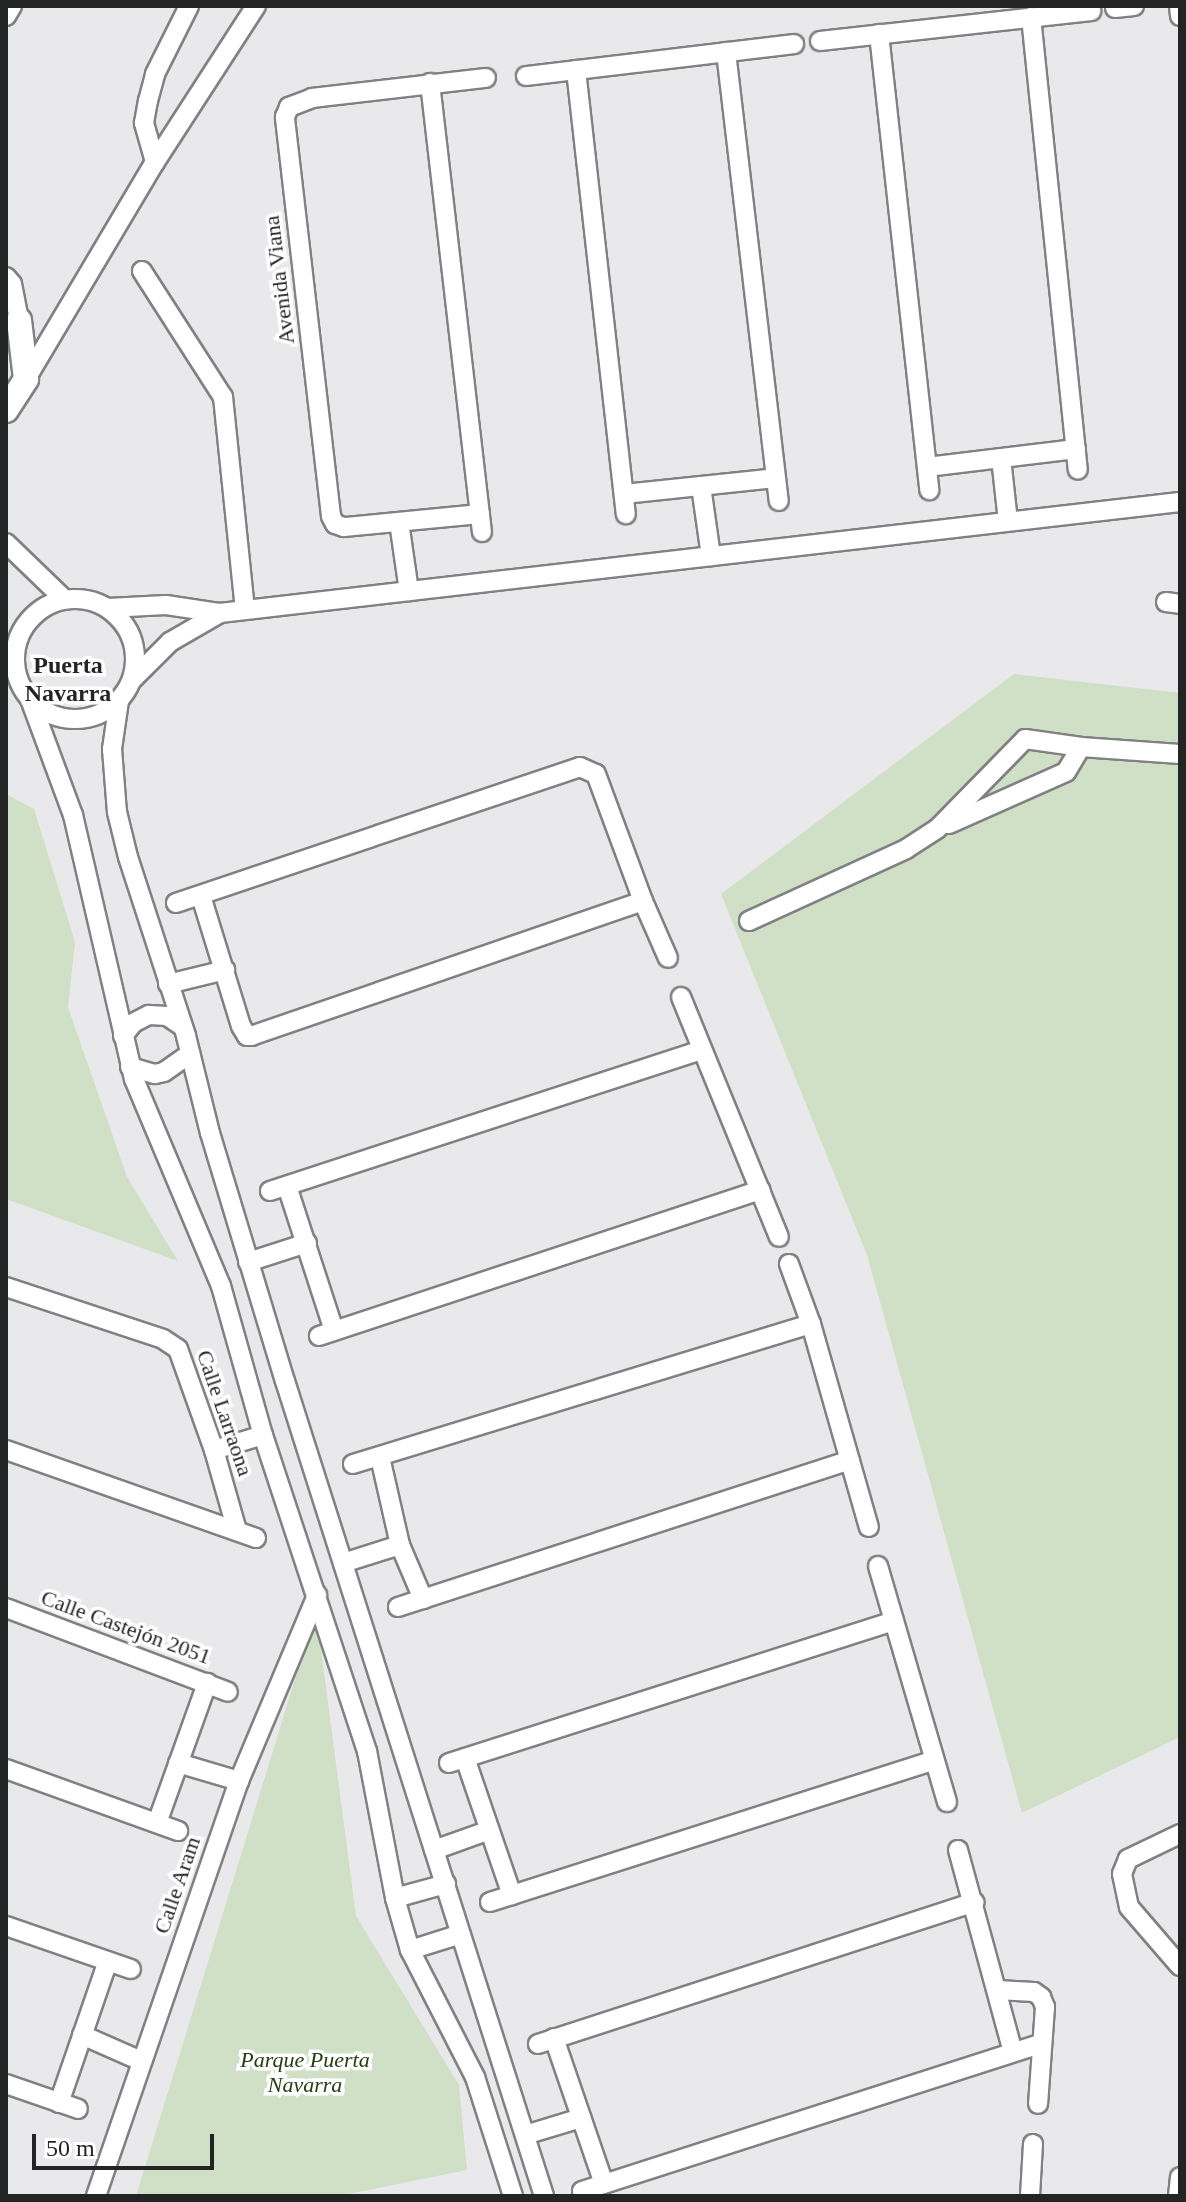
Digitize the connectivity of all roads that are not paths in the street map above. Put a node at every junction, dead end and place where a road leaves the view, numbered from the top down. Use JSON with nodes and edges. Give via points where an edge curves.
{"nodes":[{"id":1,"x":12,"y":6,"type":"edge"},
{"id":2,"x":189,"y":6,"type":"edge"},
{"id":3,"x":256,"y":6,"type":"edge"},
{"id":4,"x":1134,"y":6,"type":"edge"},
{"id":5,"x":1179,"y":6,"type":"edge"},
{"id":6,"x":1115,"y":8,"type":"dead end"},
{"id":7,"x":1091,"y":11,"type":"dead end"},
{"id":8,"x":6,"y":16,"type":"edge"},
{"id":9,"x":1180,"y":16,"type":"edge"},
{"id":10,"x":1031,"y":17,"type":"junction"},
{"id":11,"x":879,"y":34,"type":"junction"},
{"id":12,"x":820,"y":41,"type":"dead end"},
{"id":13,"x":794,"y":44,"type":"dead end"},
{"id":14,"x":726,"y":52,"type":"junction"},
{"id":15,"x":576,"y":70,"type":"junction"},
{"id":16,"x":526,"y":76,"type":"dead end"},
{"id":17,"x":486,"y":78,"type":"dead end"},
{"id":18,"x":430,"y":83,"type":"junction"},
{"id":19,"x":155,"y":162,"type":"junction"},
{"id":20,"x":142,"y":271,"type":"dead end"},
{"id":21,"x":6,"y":277,"type":"edge"},
{"id":22,"x":12,"y":328,"type":"edge"},
{"id":23,"x":26,"y":379,"type":"junction"},
{"id":24,"x":6,"y":410,"type":"edge"},
{"id":25,"x":1076,"y":449,"type":"junction"},
{"id":26,"x":1001,"y":458,"type":"junction"},
{"id":27,"x":927,"y":467,"type":"junction"},
{"id":28,"x":1078,"y":470,"type":"dead end"},
{"id":29,"x":775,"y":478,"type":"junction"},
{"id":30,"x":701,"y":486,"type":"junction"},
{"id":31,"x":929,"y":490,"type":"dead end"},
{"id":32,"x":624,"y":494,"type":"junction"},
{"id":33,"x":779,"y":501,"type":"dead end"},
{"id":34,"x":1180,"y":502,"type":"edge"},
{"id":35,"x":626,"y":514,"type":"dead end"},
{"id":36,"x":1008,"y":521,"type":"junction"},
{"id":37,"x":399,"y":522,"type":"junction"},
{"id":38,"x":6,"y":543,"type":"edge"},
{"id":39,"x":711,"y":556,"type":"junction"},
{"id":40,"x":409,"y":591,"type":"junction"},
{"id":41,"x":64,"y":599,"type":"junction"},
{"id":42,"x":108,"y":608,"type":"junction"},
{"id":43,"x":245,"y":609,"type":"junction"},
{"id":44,"x":220,"y":613,"type":"junction"},
{"id":45,"x":10,"y":648,"type":"edge"},
{"id":46,"x":132,"y":680,"type":"junction"},
{"id":47,"x":30,"y":699,"type":"junction"},
{"id":48,"x":119,"y":701,"type":"junction"},
{"id":49,"x":1081,"y":747,"type":"junction"},
{"id":50,"x":1180,"y":754,"type":"edge"},
{"id":51,"x":937,"y":829,"type":"junction"},
{"id":52,"x":201,"y":896,"type":"junction"},
{"id":53,"x":643,"y":901,"type":"junction"},
{"id":54,"x":176,"y":903,"type":"dead end"},
{"id":55,"x":749,"y":921,"type":"dead end"},
{"id":56,"x":668,"y":958,"type":"dead end"},
{"id":57,"x":225,"y":970,"type":"junction"},
{"id":58,"x":168,"y":984,"type":"junction"},
{"id":59,"x":681,"y":997,"type":"dead end"},
{"id":60,"x":182,"y":1026,"type":"junction"},
{"id":61,"x":123,"y":1036,"type":"junction"},
{"id":62,"x":702,"y":1050,"type":"junction"},
{"id":63,"x":190,"y":1054,"type":"junction"},
{"id":64,"x":130,"y":1067,"type":"junction"},
{"id":65,"x":760,"y":1190,"type":"junction"},
{"id":66,"x":779,"y":1237,"type":"dead end"},
{"id":67,"x":307,"y":1243,"type":"junction"},
{"id":68,"x":248,"y":1262,"type":"junction"},
{"id":69,"x":789,"y":1264,"type":"dead end"},
{"id":70,"x":6,"y":1287,"type":"edge"},
{"id":71,"x":811,"y":1324,"type":"junction"},
{"id":72,"x":263,"y":1435,"type":"junction"},
{"id":73,"x":6,"y":1450,"type":"edge"},
{"id":74,"x":214,"y":1450,"type":"junction"},
{"id":75,"x":380,"y":1457,"type":"junction"},
{"id":76,"x":850,"y":1460,"type":"junction"},
{"id":77,"x":353,"y":1464,"type":"dead end"},
{"id":78,"x":869,"y":1527,"type":"dead end"},
{"id":79,"x":237,"y":1531,"type":"junction"},
{"id":80,"x":256,"y":1538,"type":"dead end"},
{"id":81,"x":400,"y":1545,"type":"junction"},
{"id":82,"x":343,"y":1563,"type":"junction"},
{"id":83,"x":878,"y":1566,"type":"dead end"},
{"id":84,"x":317,"y":1595,"type":"junction"},
{"id":85,"x":423,"y":1599,"type":"junction"},
{"id":86,"x":398,"y":1607,"type":"dead end"},
{"id":87,"x":6,"y":1608,"type":"edge"},
{"id":88,"x":894,"y":1621,"type":"junction"},
{"id":89,"x":207,"y":1683,"type":"junction"},
{"id":90,"x":228,"y":1692,"type":"dead end"},
{"id":91,"x":934,"y":1760,"type":"junction"},
{"id":92,"x":178,"y":1763,"type":"junction"},
{"id":93,"x":6,"y":1769,"type":"edge"},
{"id":94,"x":239,"y":1781,"type":"junction"},
{"id":95,"x":947,"y":1802,"type":"dead end"},
{"id":96,"x":157,"y":1823,"type":"junction"},
{"id":97,"x":490,"y":1830,"type":"junction"},
{"id":98,"x":178,"y":1831,"type":"dead end"},
{"id":99,"x":1180,"y":1834,"type":"edge"},
{"id":100,"x":434,"y":1850,"type":"junction"},
{"id":101,"x":958,"y":1850,"type":"dead end"},
{"id":102,"x":446,"y":1884,"type":"junction"},
{"id":103,"x":512,"y":1895,"type":"junction"},
{"id":104,"x":395,"y":1898,"type":"junction"},
{"id":105,"x":490,"y":1902,"type":"dead end"},
{"id":106,"x":974,"y":1902,"type":"junction"},
{"id":107,"x":6,"y":1926,"type":"edge"},
{"id":108,"x":461,"y":1934,"type":"junction"},
{"id":109,"x":410,"y":1950,"type":"junction"},
{"id":110,"x":108,"y":1961,"type":"junction"},
{"id":111,"x":1180,"y":1966,"type":"edge"},
{"id":112,"x":131,"y":1969,"type":"dead end"},
{"id":113,"x":997,"y":1990,"type":"junction"},
{"id":114,"x":82,"y":2035,"type":"junction"},
{"id":115,"x":1042,"y":2043,"type":"junction"},
{"id":116,"x":1013,"y":2052,"type":"junction"},
{"id":117,"x":141,"y":2061,"type":"junction"},
{"id":118,"x":6,"y":2084,"type":"edge"},
{"id":119,"x":59,"y":2103,"type":"junction"},
{"id":120,"x":1038,"y":2104,"type":"dead end"},
{"id":121,"x":78,"y":2109,"type":"dead end"},
{"id":122,"x":581,"y":2118,"type":"junction"},
{"id":123,"x":525,"y":2135,"type":"junction"},
{"id":124,"x":1033,"y":2144,"type":"dead end"},
{"id":125,"x":1180,"y":2177,"type":"edge"},
{"id":126,"x":604,"y":2184,"type":"junction"},
{"id":127,"x":582,"y":2191,"type":"dead end"},
{"id":128,"x":96,"y":2196,"type":"edge"},
{"id":129,"x":513,"y":2196,"type":"edge"},
{"id":130,"x":544,"y":2196,"type":"edge"},
{"id":131,"x":1030,"y":2196,"type":"edge"},
{"id":132,"x":1178,"y":2196,"type":"edge"}],
"edges":[{"from":1,"to":8,"type":"street"},
{"from":2,"to":19,"type":"street","via":[[155,74],[144,123]]},
{"from":3,"to":19,"type":"street"},
{"from":4,"to":6,"type":"street"},
{"from":5,"to":9,"type":"street"},
{"from":7,"to":10,"type":"street"},
{"from":10,"to":11,"type":"street"},
{"from":10,"to":25,"type":"street"},
{"from":11,"to":12,"type":"street"},
{"from":11,"to":27,"type":"street"},
{"from":13,"to":14,"type":"street"},
{"from":14,"to":15,"type":"street"},
{"from":14,"to":29,"type":"street"},
{"from":15,"to":16,"type":"street"},
{"from":15,"to":32,"type":"street"},
{"from":17,"to":18,"type":"street","name":"Avenida Viana"},
{"from":18,"to":37,"type":"street","name":"Avenida Viana","via":[[481,523]]},
{"from":18,"to":37,"type":"street","name":"Avenida Viana","via":[[300,101],[285,117],[331,516],[344,527]]},
{"from":19,"to":23,"type":"street"},
{"from":20,"to":43,"type":"street","via":[[223,397]]},
{"from":21,"to":22,"type":"street","via":[[12,284]]},
{"from":22,"to":23,"type":"street"},
{"from":23,"to":24,"type":"street"},
{"from":25,"to":26,"type":"street"},
{"from":25,"to":28,"type":"street"},
{"from":26,"to":27,"type":"street"},
{"from":26,"to":36,"type":"street"},
{"from":27,"to":31,"type":"street"},
{"from":29,"to":30,"type":"street"},
{"from":29,"to":33,"type":"street"},
{"from":30,"to":32,"type":"street"},
{"from":30,"to":39,"type":"street"},
{"from":32,"to":35,"type":"street"},
{"from":34,"to":36,"type":"street"},
{"from":36,"to":39,"type":"street"},
{"from":37,"to":40,"type":"street"},
{"from":38,"to":41,"type":"street"},
{"from":39,"to":40,"type":"street"},
{"from":40,"to":43,"type":"street"},
{"from":41,"to":42,"type":"street","via":[[89,600]]},
{"from":41,"to":45,"type":"street","via":[[40,610]]},
{"from":42,"to":44,"type":"street","via":[[166,605]]},
{"from":42,"to":46,"type":"street","via":[[133,639]]},
{"from":43,"to":44,"type":"street"},
{"from":44,"to":46,"type":"street","via":[[170,642]]},
{"from":45,"to":47,"type":"street","via":[[17,677]]},
{"from":46,"to":48,"type":"street"},
{"from":47,"to":48,"type":"street","via":[[50,714],[74,719],[99,715]]},
{"from":47,"to":61,"type":"street","via":[[73,815]]},
{"from":48,"to":58,"type":"street","via":[[112,749],[117,812]]},
{"from":49,"to":50,"type":"street"},
{"from":49,"to":51,"type":"street","via":[[1066,772]]},
{"from":49,"to":51,"type":"street","via":[[1025,739]]},
{"from":51,"to":55,"type":"street","via":[[906,849]]},
{"from":52,"to":53,"type":"street","via":[[580,767],[596,774]]},
{"from":52,"to":54,"type":"street"},
{"from":52,"to":57,"type":"street"},
{"from":53,"to":56,"type":"street"},
{"from":53,"to":57,"type":"street","via":[[252,1036],[243,1031]]},
{"from":57,"to":58,"type":"street"},
{"from":58,"to":60,"type":"street"},
{"from":59,"to":62,"type":"street"},
{"from":60,"to":61,"type":"street","via":[[167,1016],[149,1015]]},
{"from":60,"to":63,"type":"street"},
{"from":61,"to":64,"type":"street"},
{"from":62,"to":65,"type":"street"},
{"from":62,"to":67,"type":"street","via":[[278,1188]]},
{"from":63,"to":64,"type":"street","via":[[164,1072]]},
{"from":63,"to":68,"type":"street"},
{"from":64,"to":72,"type":"street","via":[[221,1286]]},
{"from":65,"to":66,"type":"street"},
{"from":65,"to":67,"type":"street","via":[[327,1333]]},
{"from":67,"to":68,"type":"street"},
{"from":68,"to":82,"type":"street"},
{"from":69,"to":71,"type":"street"},
{"from":70,"to":74,"type":"street","name":"Calle Larraona","via":[[171,1343],[184,1360]]},
{"from":71,"to":75,"type":"street"},
{"from":71,"to":76,"type":"street"},
{"from":72,"to":74,"type":"street"},
{"from":72,"to":84,"type":"street"},
{"from":73,"to":79,"type":"street"},
{"from":74,"to":79,"type":"street","name":"Calle Larraona"},
{"from":75,"to":77,"type":"street"},
{"from":75,"to":81,"type":"street"},
{"from":76,"to":78,"type":"street"},
{"from":76,"to":85,"type":"street"},
{"from":79,"to":80,"type":"street"},
{"from":81,"to":82,"type":"street"},
{"from":81,"to":85,"type":"street"},
{"from":82,"to":100,"type":"street"},
{"from":83,"to":88,"type":"street"},
{"from":84,"to":94,"type":"street","name":"Calle Aram"},
{"from":84,"to":104,"type":"street","via":[[367,1751]]},
{"from":85,"to":86,"type":"street"},
{"from":87,"to":89,"type":"street","name":"Calle Castejón 2051"},
{"from":88,"to":91,"type":"street"},
{"from":88,"to":97,"type":"street","via":[[457,1761]]},
{"from":89,"to":90,"type":"street","name":"Calle Castejón 2051"},
{"from":89,"to":92,"type":"street"},
{"from":91,"to":95,"type":"street"},
{"from":91,"to":103,"type":"street"},
{"from":92,"to":94,"type":"street"},
{"from":92,"to":96,"type":"street"},
{"from":93,"to":96,"type":"street"},
{"from":94,"to":117,"type":"street","name":"Calle Aram"},
{"from":96,"to":98,"type":"street"},
{"from":97,"to":100,"type":"street"},
{"from":97,"to":103,"type":"street"},
{"from":99,"to":111,"type":"street","via":[[1122,1865],[1129,1907]]},
{"from":100,"to":102,"type":"street"},
{"from":101,"to":106,"type":"street"},
{"from":102,"to":104,"type":"street"},
{"from":102,"to":108,"type":"street"},
{"from":103,"to":105,"type":"street"},
{"from":104,"to":109,"type":"street"},
{"from":106,"to":113,"type":"street"},
{"from":106,"to":122,"type":"street","via":[[546,2041]]},
{"from":107,"to":110,"type":"street"},
{"from":108,"to":109,"type":"street"},
{"from":108,"to":123,"type":"street"},
{"from":109,"to":129,"type":"street","via":[[475,2077]]},
{"from":110,"to":112,"type":"street"},
{"from":110,"to":114,"type":"street"},
{"from":113,"to":115,"type":"street","via":[[1041,1997]]},
{"from":113,"to":116,"type":"street"},
{"from":114,"to":117,"type":"street"},
{"from":114,"to":119,"type":"street"},
{"from":115,"to":116,"type":"street"},
{"from":115,"to":120,"type":"street"},
{"from":116,"to":126,"type":"street"},
{"from":117,"to":128,"type":"street","name":"Calle Aram"},
{"from":118,"to":119,"type":"street"},
{"from":119,"to":121,"type":"street"},
{"from":122,"to":123,"type":"street"},
{"from":122,"to":126,"type":"street"},
{"from":123,"to":130,"type":"street"},
{"from":124,"to":131,"type":"street"},
{"from":125,"to":132,"type":"street"},
{"from":126,"to":127,"type":"street"}]}
